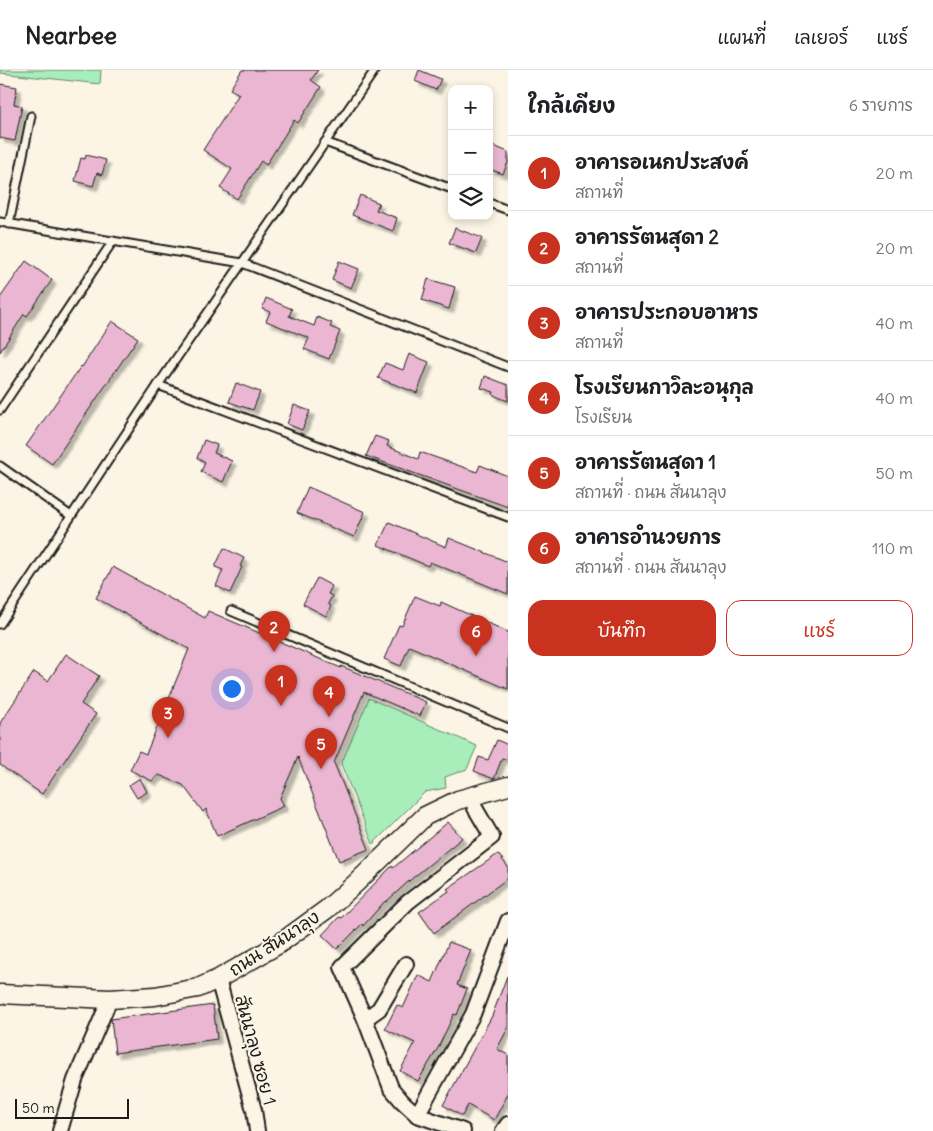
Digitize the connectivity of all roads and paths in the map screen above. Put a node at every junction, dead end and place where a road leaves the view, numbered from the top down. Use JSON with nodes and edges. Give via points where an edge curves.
{"nodes":[{"id":1,"x":375,"y":70,"type":"edge"},
{"id":2,"x":31,"y":116,"type":"dead end"},
{"id":3,"x":325,"y":142,"type":"junction"},
{"id":4,"x":448,"y":188,"type":"edge"},
{"id":5,"x":493,"y":204,"type":"edge"},
{"id":6,"x":508,"y":210,"type":"edge"},
{"id":7,"x":0,"y":222,"type":"edge"},
{"id":8,"x":9,"y":224,"type":"junction"},
{"id":9,"x":114,"y":241,"type":"junction"},
{"id":10,"x":242,"y":263,"type":"junction"},
{"id":11,"x":508,"y":366,"type":"edge"},
{"id":12,"x":158,"y":385,"type":"junction"},
{"id":13,"x":0,"y":410,"type":"edge"},
{"id":14,"x":0,"y":466,"type":"edge"},
{"id":15,"x":71,"y":516,"type":"junction"},
{"id":16,"x":508,"y":517,"type":"edge"},
{"id":17,"x":231,"y":611,"type":"dead end"},
{"id":18,"x":0,"y":624,"type":"edge"},
{"id":19,"x":508,"y":728,"type":"edge"},
{"id":20,"x":508,"y":786,"type":"edge"},
{"id":21,"x":472,"y":796,"type":"junction"},
{"id":22,"x":508,"y":921,"type":"edge"},
{"id":23,"x":406,"y":964,"type":"dead end"},
{"id":24,"x":218,"y":979,"type":"junction"},
{"id":25,"x":0,"y":994,"type":"edge"},
{"id":26,"x":110,"y":999,"type":"junction"},
{"id":27,"x":365,"y":1019,"type":"junction"},
{"id":28,"x":417,"y":1115,"type":"junction"},
{"id":29,"x":508,"y":1124,"type":"edge"},
{"id":30,"x":60,"y":1131,"type":"edge"},
{"id":31,"x":257,"y":1131,"type":"edge"},
{"id":32,"x":463,"y":1131,"type":"edge"},
{"id":33,"x":503,"y":1131,"type":"edge"}],
"edges":[{"from":1,"to":3,"type":"lane"},
{"from":2,"to":8,"type":"lane"},
{"from":3,"to":4,"type":"lane"},
{"from":3,"to":10,"type":"lane"},
{"from":5,"to":6,"type":"lane"},
{"from":7,"to":8,"type":"lane"},
{"from":8,"to":9,"type":"lane"},
{"from":9,"to":10,"type":"lane"},
{"from":9,"to":13,"type":"lane"},
{"from":10,"to":11,"type":"lane"},
{"from":10,"to":12,"type":"lane"},
{"from":12,"to":15,"type":"lane"},
{"from":12,"to":16,"type":"lane"},
{"from":14,"to":15,"type":"lane"},
{"from":15,"to":18,"type":"lane"},
{"from":17,"to":19,"type":"lane"},
{"from":20,"to":21,"type":"street","name":"ถนน สันนาลุง"},
{"from":21,"to":24,"type":"street","name":"ถนน สันนาลุง","via":[[426,816],[327,908],[278,944]]},
{"from":21,"to":27,"type":"street","via":[[474,808],[492,837],[408,902],[342,967]]},
{"from":22,"to":28,"type":"street","via":[[473,1014]]},
{"from":23,"to":27,"type":"street","via":[[379,1009]]},
{"from":24,"to":26,"type":"street","name":"ถนน สันนาลุง","via":[[198,988],[155,996]]},
{"from":24,"to":31,"type":"street","name":"สันนาลุง ซอย 1"},
{"from":25,"to":26,"type":"street","name":"ถนน สันนาลุง"},
{"from":26,"to":30,"type":"street","via":[[75,1080]]},
{"from":27,"to":28,"type":"street","via":[[391,1088]]},
{"from":28,"to":32,"type":"street"},
{"from":29,"to":33,"type":"street"}]}
